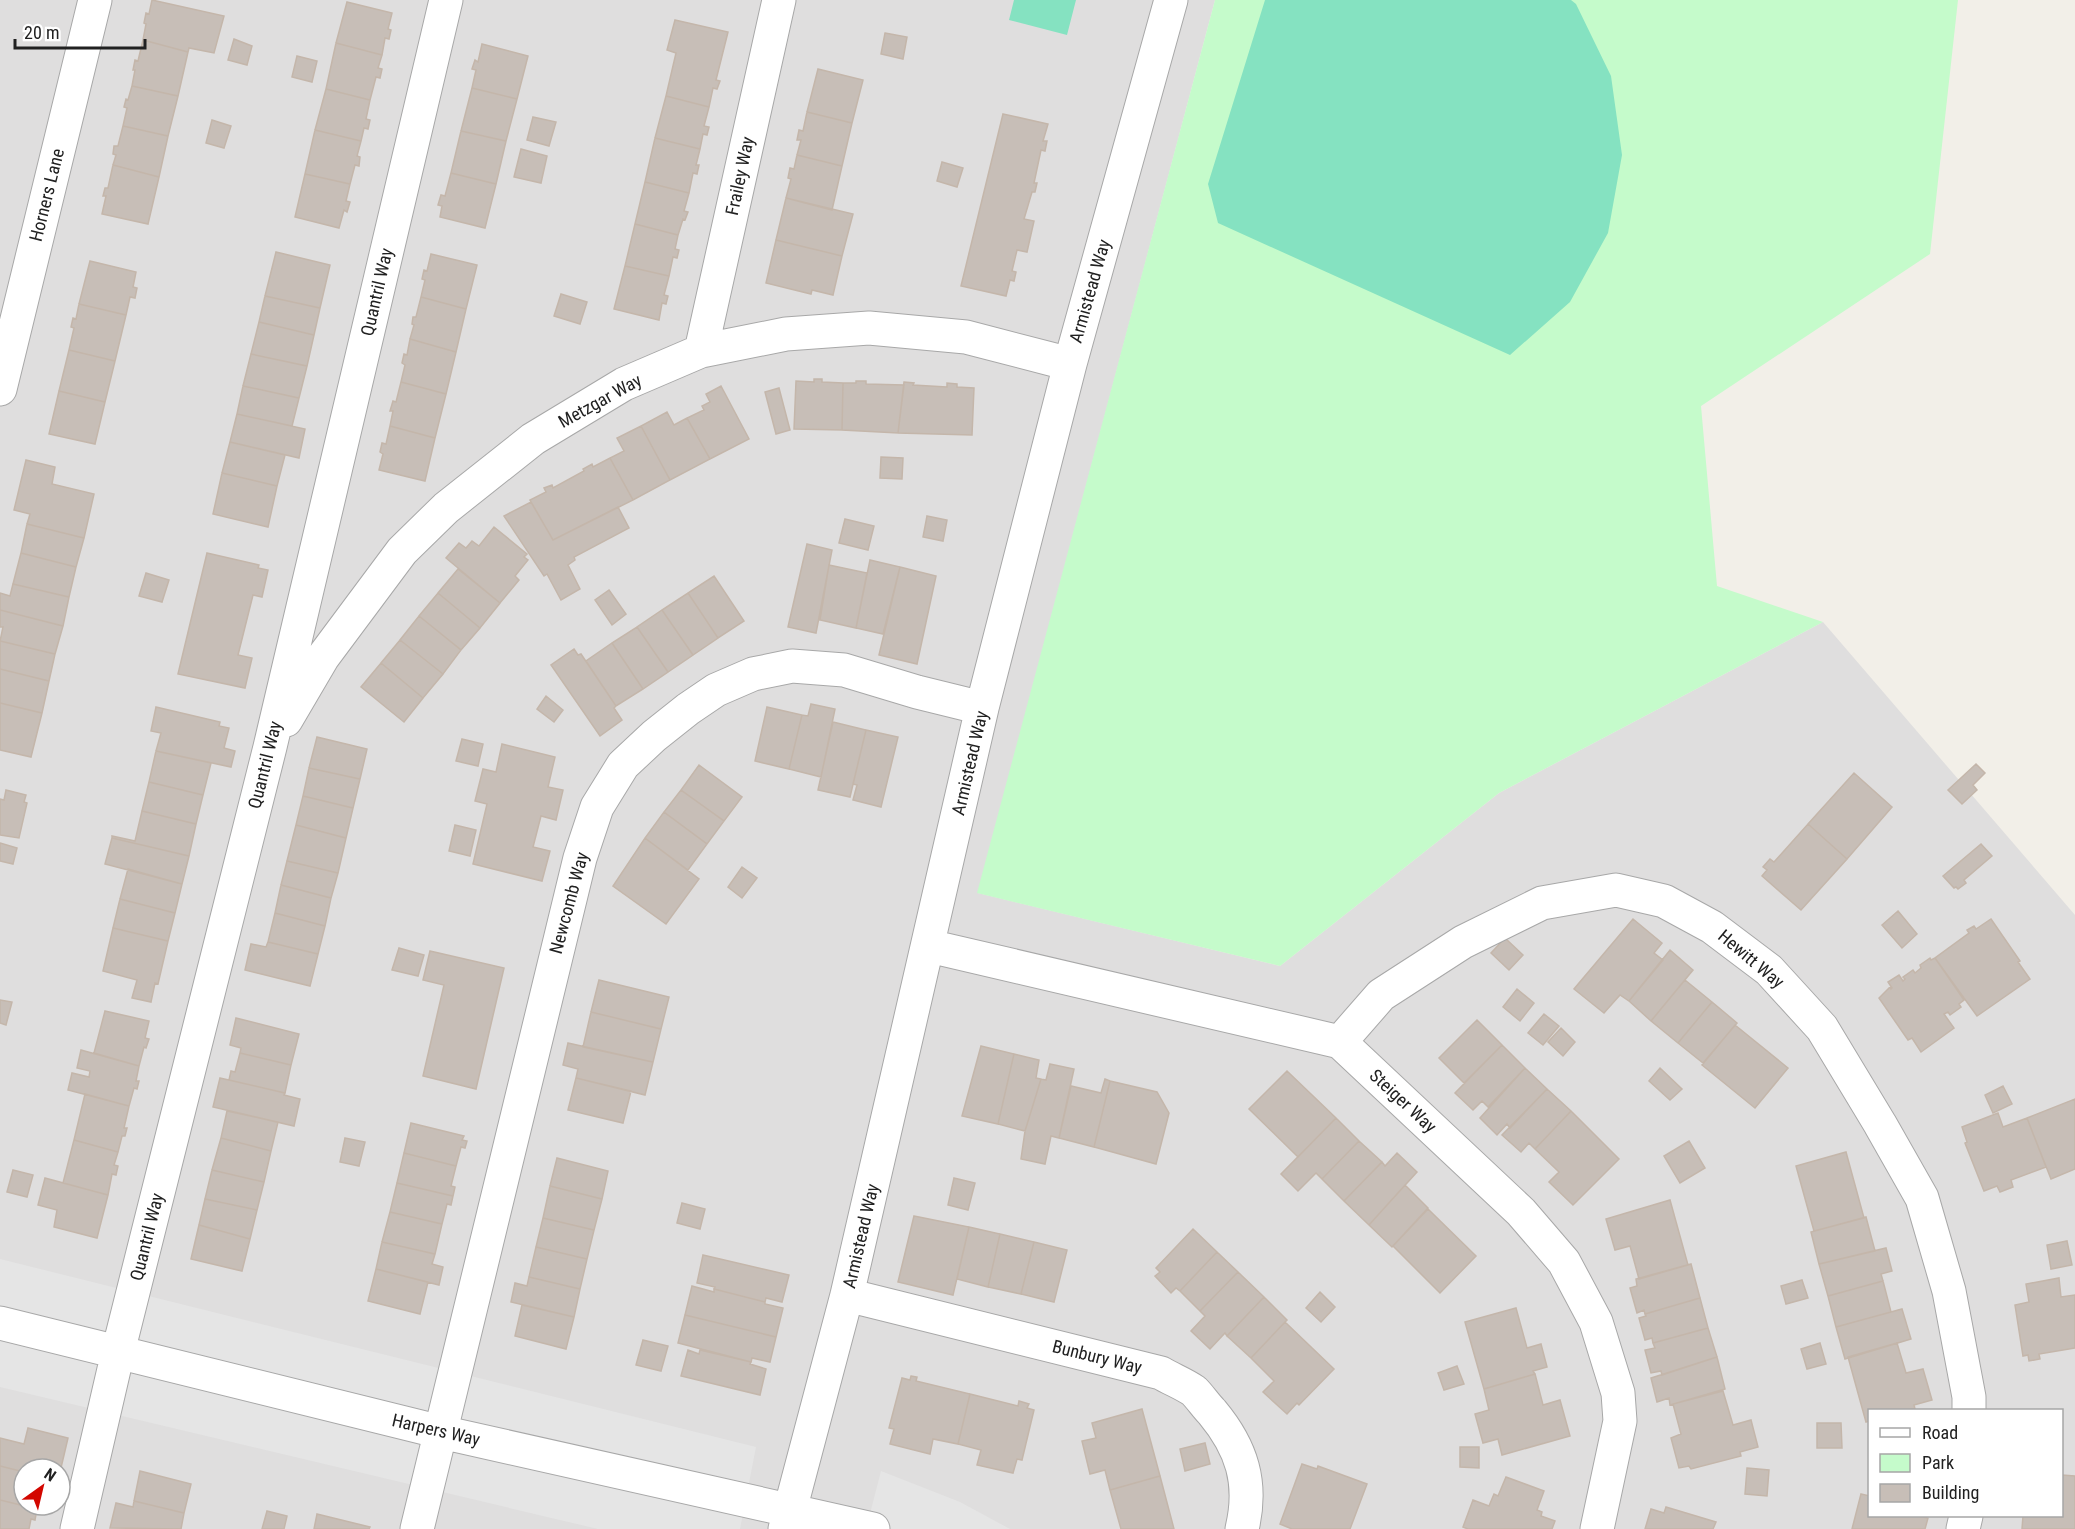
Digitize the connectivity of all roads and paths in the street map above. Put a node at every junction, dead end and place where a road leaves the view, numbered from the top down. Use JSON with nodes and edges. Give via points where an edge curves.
{"nodes":[{"id":1,"x":95,"y":0,"type":"edge"},
{"id":2,"x":446,"y":0,"type":"edge"},
{"id":3,"x":779,"y":0,"type":"edge"},
{"id":4,"x":1171,"y":0,"type":"edge"},
{"id":5,"x":701,"y":351,"type":"junction"},
{"id":6,"x":1070,"y":364,"type":"junction"},
{"id":7,"x":0,"y":389,"type":"edge"},
{"id":8,"x":982,"y":708,"type":"junction"},
{"id":9,"x":270,"y":747,"type":"junction"},
{"id":10,"x":929,"y":946,"type":"junction"},
{"id":11,"x":1340,"y":1042,"type":"junction"},
{"id":12,"x":847,"y":1296,"type":"junction"},
{"id":13,"x":0,"y":1323,"type":"edge"},
{"id":14,"x":118,"y":1352,"type":"junction"},
{"id":15,"x":1969,"y":1409,"type":"edge"},
{"id":16,"x":441,"y":1432,"type":"junction"},
{"id":17,"x":788,"y":1520,"type":"edge"},
{"id":18,"x":77,"y":1529,"type":"edge"},
{"id":19,"x":417,"y":1529,"type":"edge"},
{"id":20,"x":873,"y":1529,"type":"edge"},
{"id":21,"x":1242,"y":1529,"type":"edge"},
{"id":22,"x":1597,"y":1529,"type":"edge"}],
"edges":[{"from":1,"to":7,"type":"street","name":"Horners Lane"},
{"from":2,"to":9,"type":"street","name":"Quantril Way"},
{"from":3,"to":5,"type":"street","name":"Frailey Way"},
{"from":4,"to":6,"type":"street","name":"Armistead Way"},
{"from":5,"to":6,"type":"street","name":"Metzgar Way","via":[[786,334],[869,328],[966,337]]},
{"from":5,"to":9,"type":"street","name":"Metzgar Way","via":[[624,384],[533,440],[446,508],[402,550],[323,657]]},
{"from":6,"to":8,"type":"street","name":"Armistead Way"},
{"from":8,"to":10,"type":"street","name":"Armistead Way"},
{"from":8,"to":16,"type":"street","name":"Newcomb Way","via":[[844,670],[792,666],[753,674],[716,690],[654,736],[623,765],[597,807],[580,858]]},
{"from":9,"to":14,"type":"street","name":"Quantril Way"},
{"from":10,"to":11,"type":"street"},
{"from":10,"to":12,"type":"street","name":"Armistead Way"},
{"from":11,"to":15,"type":"street","name":"Hewitt Way","via":[[1381,995],[1463,942],[1542,903],[1616,890],[1664,902],[1712,927],[1769,970],[1822,1028],[1922,1198],[1949,1291]]},
{"from":11,"to":22,"type":"street","name":"Steiger Way","via":[[1521,1212],[1564,1262],[1596,1322],[1618,1393],[1620,1421]]},
{"from":12,"to":17,"type":"street","name":"Armistead Way"},
{"from":12,"to":21,"type":"street","name":"Bunbury Way","via":[[1161,1373],[1194,1391],[1239,1452],[1246,1475]]},
{"from":13,"to":14,"type":"street","name":"Harpers Way"},
{"from":14,"to":16,"type":"street","name":"Harpers Way"},
{"from":14,"to":18,"type":"street","name":"Quantril Way"},
{"from":16,"to":17,"type":"street","name":"Harpers Way"},
{"from":16,"to":19,"type":"street","name":"Newcomb Way"},
{"from":17,"to":20,"type":"street","name":"Harpers Way"}]}
